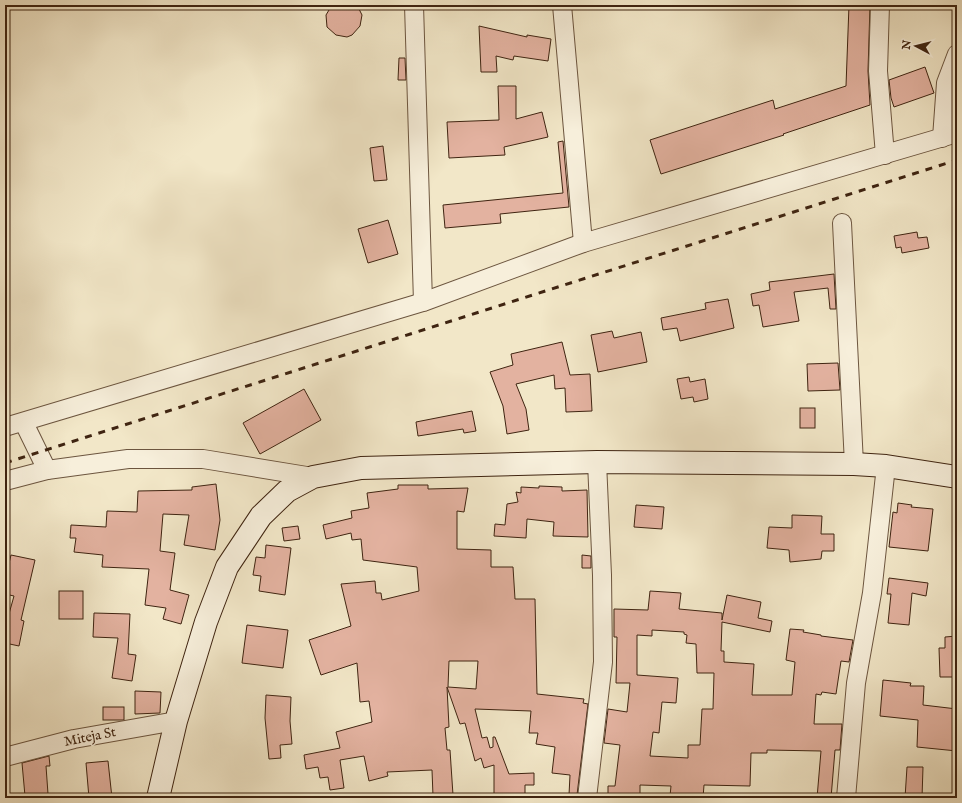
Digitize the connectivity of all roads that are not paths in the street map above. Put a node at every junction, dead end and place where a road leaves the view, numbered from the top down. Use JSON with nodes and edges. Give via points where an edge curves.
{"nodes":[{"id":1,"x":414,"y":5,"type":"edge"},
{"id":2,"x":562,"y":5,"type":"edge"},
{"id":3,"x":880,"y":5,"type":"edge"},
{"id":4,"x":957,"y":54,"type":"edge"},
{"id":5,"x":949,"y":136,"type":"edge"},
{"id":6,"x":885,"y":155,"type":"junction"},
{"id":7,"x":842,"y":223,"type":"dead end"},
{"id":8,"x":583,"y":243,"type":"junction"},
{"id":9,"x":423,"y":302,"type":"junction"},
{"id":10,"x":24,"y":423,"type":"junction"},
{"id":11,"x":5,"y":428,"type":"edge"},
{"id":12,"x":597,"y":462,"type":"junction"},
{"id":13,"x":854,"y":464,"type":"junction"},
{"id":14,"x":886,"y":466,"type":"junction"},
{"id":15,"x":47,"y":470,"type":"junction"},
{"id":16,"x":313,"y":477,"type":"junction"},
{"id":17,"x":957,"y":477,"type":"edge"},
{"id":18,"x":5,"y":481,"type":"edge"},
{"id":19,"x":176,"y":721,"type":"junction"},
{"id":20,"x":5,"y":757,"type":"edge"},
{"id":21,"x":158,"y":798,"type":"edge"},
{"id":22,"x":587,"y":798,"type":"edge"},
{"id":23,"x":846,"y":798,"type":"edge"}],
"edges":[{"from":1,"to":9,"type":"street"},
{"from":2,"to":8,"type":"street"},
{"from":3,"to":6,"type":"street","via":[[878,71]]},
{"from":4,"to":5,"type":"street","via":[[946,82]]},
{"from":5,"to":6,"type":"street"},
{"from":6,"to":8,"type":"street"},
{"from":7,"to":13,"type":"street"},
{"from":8,"to":9,"type":"street"},
{"from":9,"to":10,"type":"street"},
{"from":10,"to":11,"type":"street"},
{"from":10,"to":15,"type":"street"},
{"from":12,"to":13,"type":"street"},
{"from":12,"to":16,"type":"street","via":[[361,468]]},
{"from":12,"to":22,"type":"street","via":[[603,662]]},
{"from":13,"to":14,"type":"street"},
{"from":14,"to":17,"type":"street"},
{"from":14,"to":23,"type":"street","via":[[872,594],[856,683]]},
{"from":15,"to":16,"type":"street","via":[[128,459],[203,459]]},
{"from":15,"to":18,"type":"street"},
{"from":16,"to":19,"type":"street","via":[[287,491],[261,516],[227,567],[206,622]]},
{"from":19,"to":20,"type":"street","name":"Miteja St","via":[[74,739]]},
{"from":19,"to":21,"type":"street"}]}
